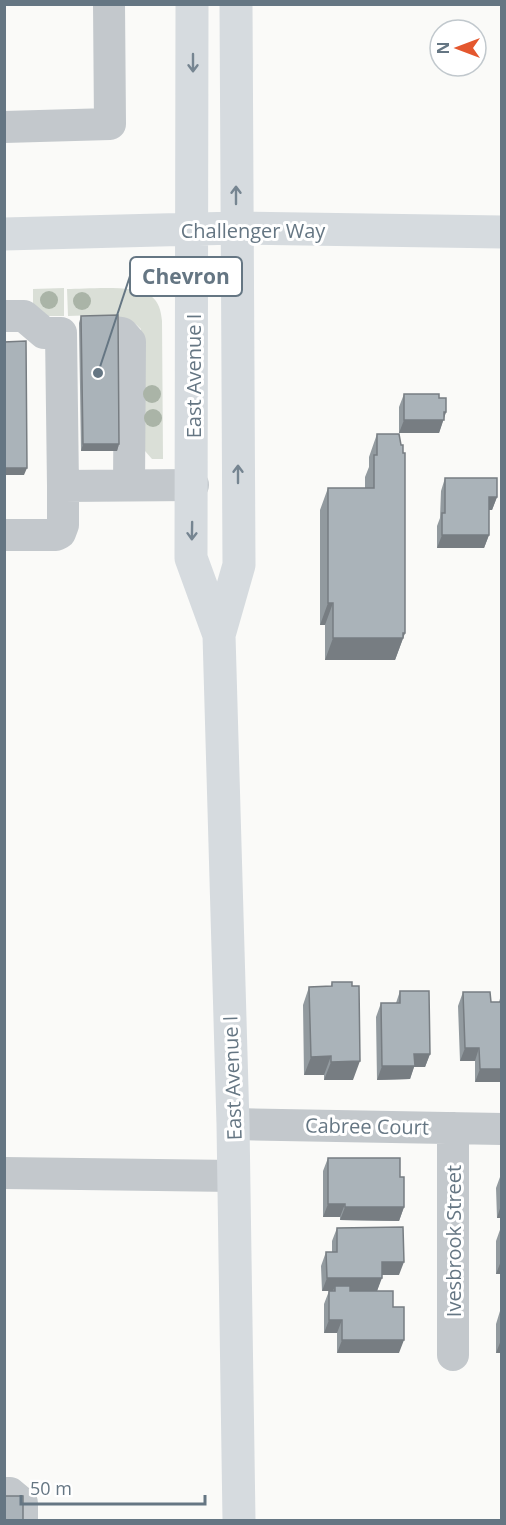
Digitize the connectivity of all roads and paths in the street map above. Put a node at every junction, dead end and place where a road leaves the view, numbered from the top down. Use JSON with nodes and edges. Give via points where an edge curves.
{"nodes":[{"id":1,"x":109,"y":4,"type":"edge"},
{"id":2,"x":192,"y":4,"type":"edge"},
{"id":3,"x":236,"y":4,"type":"edge"},
{"id":4,"x":4,"y":127,"type":"edge"},
{"id":5,"x":237,"y":228,"type":"junction"},
{"id":6,"x":193,"y":231,"type":"junction"},
{"id":7,"x":501,"y":232,"type":"edge"},
{"id":8,"x":4,"y":234,"type":"edge"},
{"id":9,"x":4,"y":316,"type":"edge"},
{"id":10,"x":120,"y":348,"type":"edge"},
{"id":11,"x":129,"y":485,"type":"junction"},
{"id":12,"x":193,"y":485,"type":"junction"},
{"id":13,"x":63,"y":486,"type":"junction"},
{"id":14,"x":4,"y":535,"type":"edge"},
{"id":15,"x":219,"y":635,"type":"junction"},
{"id":16,"x":233,"y":1124,"type":"junction"},
{"id":17,"x":453,"y":1128,"type":"junction"},
{"id":18,"x":501,"y":1129,"type":"edge"},
{"id":19,"x":4,"y":1173,"type":"edge"},
{"id":20,"x":234,"y":1176,"type":"junction"},
{"id":21,"x":453,"y":1355,"type":"dead end"},
{"id":22,"x":4,"y":1493,"type":"edge"},
{"id":23,"x":22,"y":1521,"type":"edge"},
{"id":24,"x":238,"y":1521,"type":"edge"}],
"edges":[{"from":1,"to":4,"type":"street","via":[[110,124]]},
{"from":2,"to":6,"type":"main road","name":"East Avenue I","one_way":true},
{"from":5,"to":3,"type":"main road","name":"East Avenue I","one_way":true},
{"from":5,"to":6,"type":"main road","name":"Challenger Way"},
{"from":5,"to":7,"type":"main road","name":"Challenger Way"},
{"from":15,"to":5,"type":"main road","name":"East Avenue I","one_way":true,"via":[[239,565]]},
{"from":6,"to":8,"type":"main road","name":"Challenger Way"},
{"from":6,"to":12,"type":"main road","name":"East Avenue I"},
{"from":9,"to":13,"type":"street","via":[[24,316],[44,333],[70,345],[71,434]]},
{"from":10,"to":11,"type":"street"},
{"from":11,"to":12,"type":"street"},
{"from":11,"to":13,"type":"street"},
{"from":12,"to":15,"type":"main road","name":"East Avenue I","one_way":true,"via":[[191,558]]},
{"from":13,"to":14,"type":"street","via":[[60,533]]},
{"from":15,"to":16,"type":"main road","name":"East Avenue I"},
{"from":16,"to":17,"type":"street","name":"Cabree Court"},
{"from":16,"to":20,"type":"main road","name":"East Avenue I"},
{"from":17,"to":18,"type":"street","name":"Cabree Court"},
{"from":17,"to":21,"type":"street","name":"Ivesbrook Street"},
{"from":19,"to":20,"type":"street"},
{"from":20,"to":24,"type":"main road","name":"East Avenue I"},
{"from":22,"to":23,"type":"street","via":[[22,1503]]}]}
